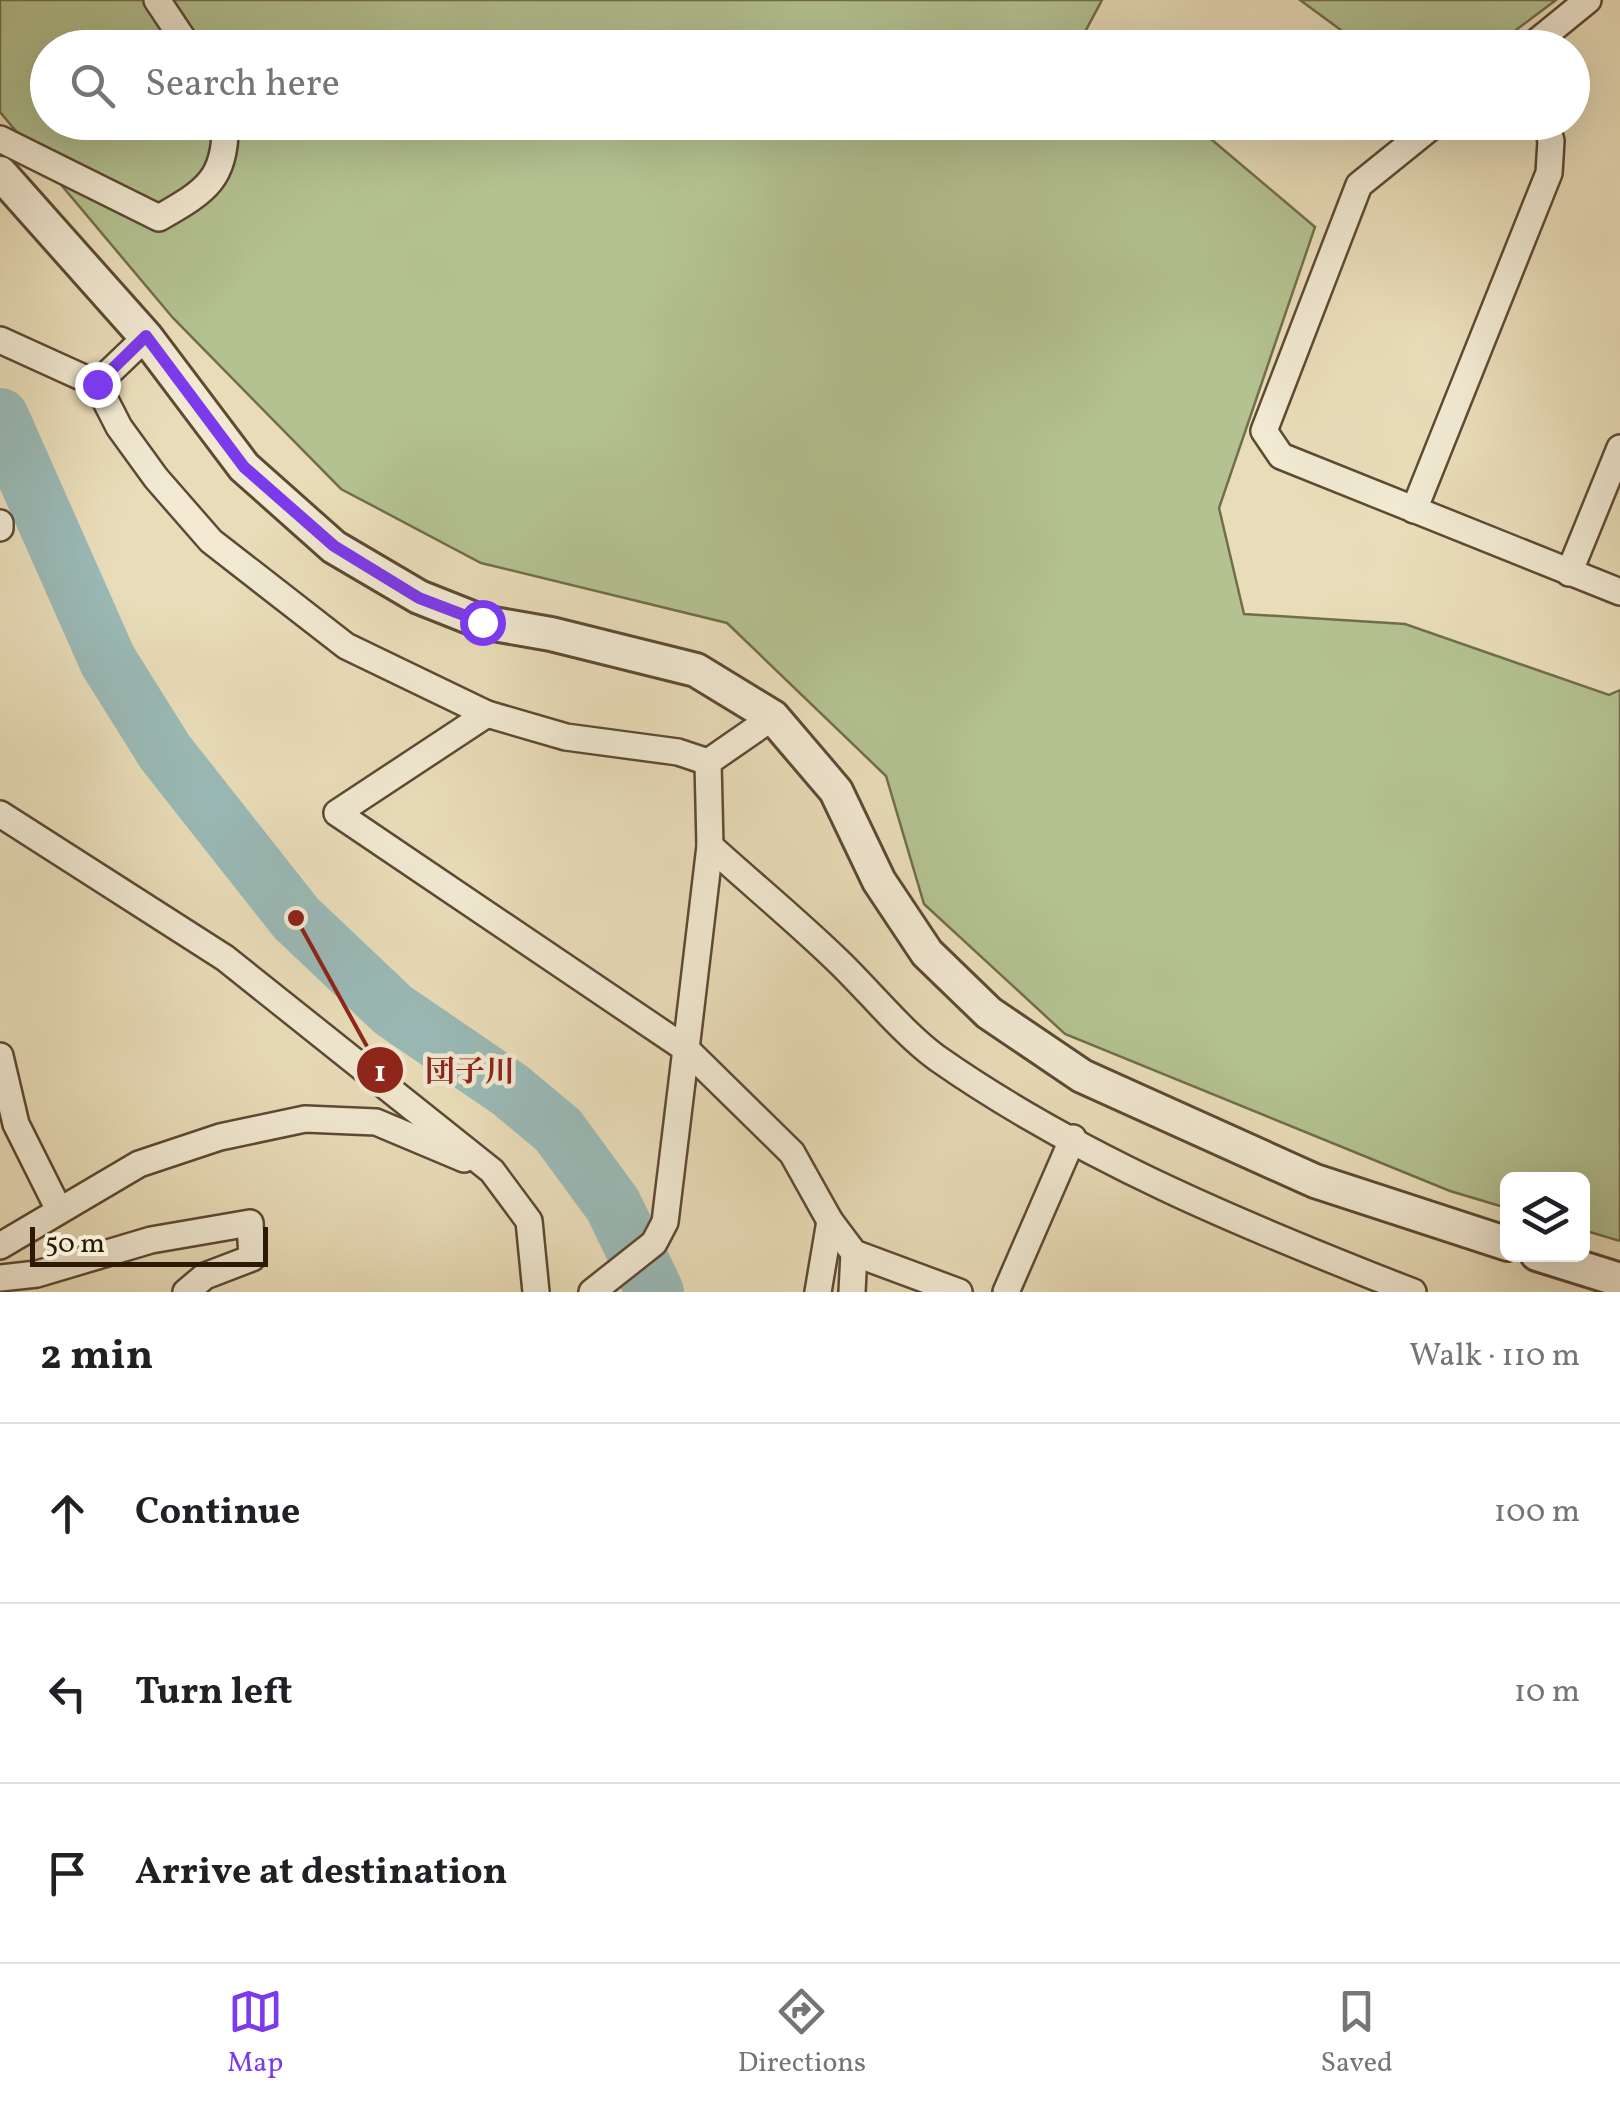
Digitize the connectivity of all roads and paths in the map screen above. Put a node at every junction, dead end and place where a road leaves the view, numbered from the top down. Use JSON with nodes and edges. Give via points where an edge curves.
{"nodes":[{"id":1,"x":157,"y":0,"type":"edge"},
{"id":2,"x":1588,"y":0,"type":"edge"},
{"id":3,"x":177,"y":30,"type":"edge"},
{"id":4,"x":1552,"y":30,"type":"edge"},
{"id":5,"x":0,"y":139,"type":"edge"},
{"id":6,"x":226,"y":140,"type":"edge"},
{"id":7,"x":1415,"y":140,"type":"edge"},
{"id":8,"x":1551,"y":140,"type":"edge"},
{"id":9,"x":0,"y":173,"type":"edge"},
{"id":10,"x":146,"y":336,"type":"junction"},
{"id":11,"x":0,"y":340,"type":"edge"},
{"id":12,"x":97,"y":384,"type":"junction"},
{"id":13,"x":1620,"y":448,"type":"edge"},
{"id":14,"x":1414,"y":510,"type":"junction"},
{"id":15,"x":1569,"y":573,"type":"junction"},
{"id":16,"x":1620,"y":592,"type":"edge"},
{"id":17,"x":487,"y":714,"type":"junction"},
{"id":18,"x":773,"y":717,"type":"junction"},
{"id":19,"x":708,"y":762,"type":"junction"},
{"id":20,"x":0,"y":814,"type":"edge"},
{"id":21,"x":710,"y":846,"type":"junction"},
{"id":22,"x":686,"y":1048,"type":"junction"},
{"id":23,"x":0,"y":1056,"type":"edge"},
{"id":24,"x":1073,"y":1138,"type":"junction"},
{"id":25,"x":492,"y":1171,"type":"junction"},
{"id":26,"x":59,"y":1210,"type":"junction"},
{"id":27,"x":830,"y":1221,"type":"junction"},
{"id":28,"x":1500,"y":1241,"type":"edge"},
{"id":29,"x":0,"y":1246,"type":"edge"},
{"id":30,"x":854,"y":1253,"type":"junction"},
{"id":31,"x":1563,"y":1262,"type":"edge"},
{"id":32,"x":0,"y":1278,"type":"edge"},
{"id":33,"x":1620,"y":1280,"type":"edge"},
{"id":34,"x":186,"y":1292,"type":"edge"},
{"id":35,"x":536,"y":1292,"type":"edge"},
{"id":36,"x":592,"y":1292,"type":"edge"},
{"id":37,"x":818,"y":1292,"type":"edge"},
{"id":38,"x":852,"y":1292,"type":"edge"},
{"id":39,"x":959,"y":1292,"type":"edge"},
{"id":40,"x":1006,"y":1292,"type":"edge"},
{"id":41,"x":1412,"y":1292,"type":"edge"}],
"edges":[{"from":1,"to":3,"type":"street"},
{"from":2,"to":4,"type":"street"},
{"from":5,"to":6,"type":"street","via":[[159,218],[205,192]]},
{"from":7,"to":14,"type":"street","via":[[1360,185],[1264,430],[1281,456]]},
{"from":8,"to":14,"type":"street","via":[[1550,173]]},
{"from":9,"to":10,"type":"street"},
{"from":10,"to":12,"type":"street"},
{"from":10,"to":18,"type":"street","via":[[244,467],[334,546],[419,598],[466,616],[696,670]]},
{"from":11,"to":12,"type":"street"},
{"from":12,"to":17,"type":"street","via":[[156,478],[211,540],[346,646]]},
{"from":13,"to":15,"type":"street"},
{"from":14,"to":15,"type":"street"},
{"from":15,"to":16,"type":"street"},
{"from":17,"to":19,"type":"street","via":[[566,737]]},
{"from":17,"to":22,"type":"street","via":[[337,813]]},
{"from":18,"to":19,"type":"street"},
{"from":18,"to":28,"type":"street","via":[[836,791],[879,880],[927,952],[989,1013],[1082,1076],[1298,1174]]},
{"from":19,"to":21,"type":"street"},
{"from":20,"to":25,"type":"street","via":[[225,958]]},
{"from":21,"to":22,"type":"street"},
{"from":21,"to":24,"type":"street","via":[[934,1056]]},
{"from":22,"to":27,"type":"street","via":[[792,1153]]},
{"from":22,"to":36,"type":"street","via":[[666,1222],[654,1243]]},
{"from":23,"to":26,"type":"street","via":[[16,1124]]},
{"from":24,"to":40,"type":"street"},
{"from":24,"to":41,"type":"street","via":[[1166,1188]]},
{"from":25,"to":26,"type":"street","via":[[376,1122],[305,1119],[139,1164]]},
{"from":25,"to":35,"type":"street","via":[[529,1221]]},
{"from":26,"to":29,"type":"street"},
{"from":27,"to":30,"type":"street"},
{"from":27,"to":37,"type":"street"},
{"from":30,"to":38,"type":"street"},
{"from":30,"to":39,"type":"street"},
{"from":31,"to":33,"type":"street"},
{"from":32,"to":34,"type":"street","via":[[250,1223],[252,1258],[205,1276]]}]}
